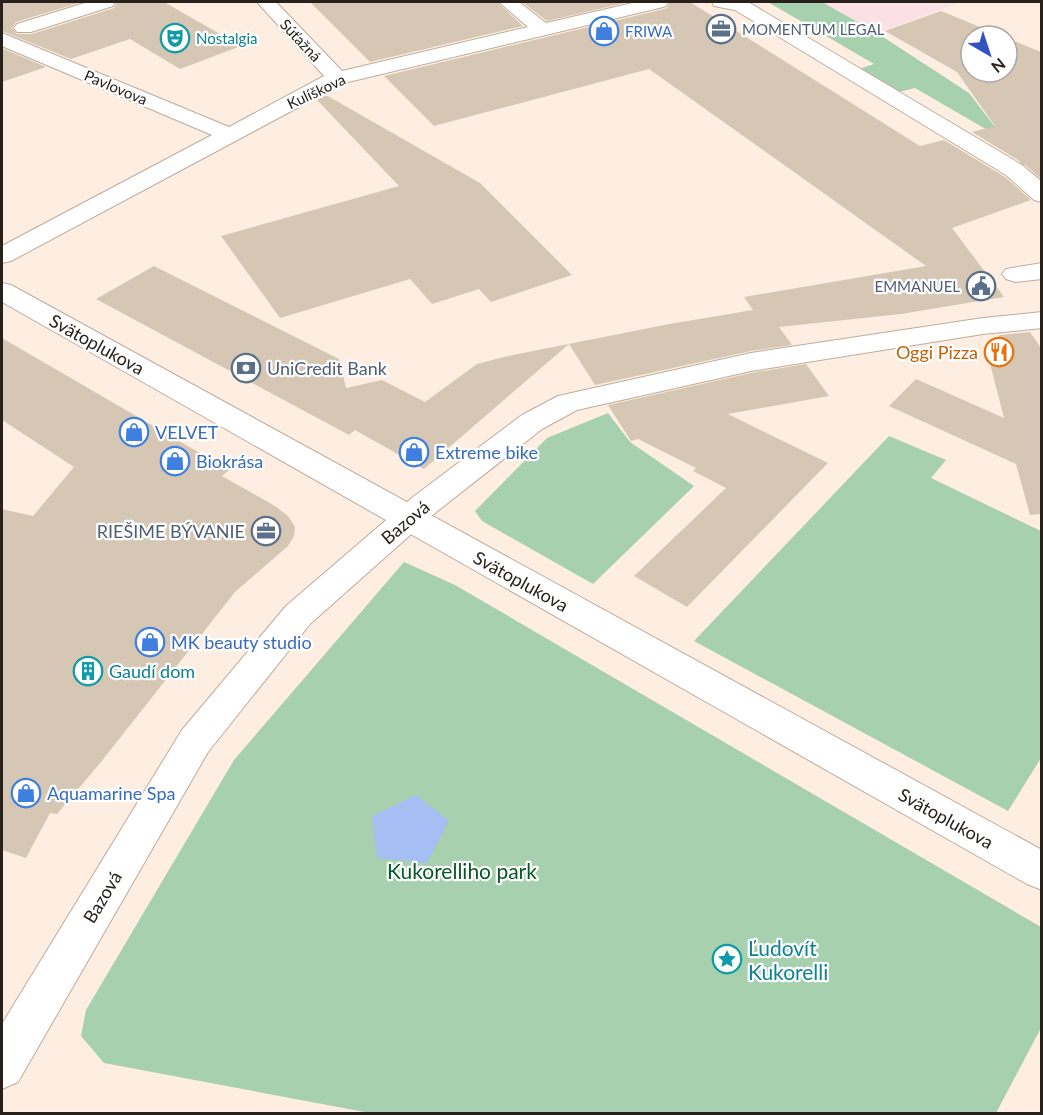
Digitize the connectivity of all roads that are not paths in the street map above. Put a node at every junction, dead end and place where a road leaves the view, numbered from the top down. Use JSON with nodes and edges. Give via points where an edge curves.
{"nodes":[{"id":1,"x":106,"y":2,"type":"edge"},
{"id":2,"x":266,"y":2,"type":"edge"},
{"id":3,"x":508,"y":2,"type":"edge"},
{"id":4,"x":581,"y":2,"type":"edge"},
{"id":5,"x":659,"y":2,"type":"edge"},
{"id":6,"x":721,"y":2,"type":"edge"},
{"id":7,"x":600,"y":15,"type":"junction"},
{"id":8,"x":24,"y":28,"type":"dead end"},
{"id":9,"x":542,"y":29,"type":"junction"},
{"id":10,"x":2,"y":39,"type":"edge"},
{"id":11,"x":337,"y":78,"type":"junction"},
{"id":12,"x":230,"y":135,"type":"junction"},
{"id":13,"x":1041,"y":195,"type":"edge"},
{"id":14,"x":2,"y":256,"type":"edge"},
{"id":15,"x":1041,"y":271,"type":"edge"},
{"id":16,"x":1015,"y":274,"type":"dead end"},
{"id":17,"x":2,"y":291,"type":"edge"},
{"id":18,"x":1041,"y":320,"type":"edge"},
{"id":19,"x":410,"y":519,"type":"junction"},
{"id":20,"x":1041,"y":871,"type":"edge"},
{"id":21,"x":2,"y":1066,"type":"edge"}],
"edges":[{"from":1,"to":8,"type":"street"},
{"from":2,"to":11,"type":"street","name":"Súťažná"},
{"from":3,"to":9,"type":"street"},
{"from":4,"to":7,"type":"street"},
{"from":5,"to":7,"type":"street","name":"Kulíškova"},
{"from":6,"to":13,"type":"street","via":[[741,6],[1014,170]]},
{"from":7,"to":9,"type":"street","name":"Kulíškova"},
{"from":9,"to":11,"type":"street","name":"Kulíškova"},
{"from":10,"to":12,"type":"street","name":"Pavlovova"},
{"from":11,"to":12,"type":"street","name":"Kulíškova"},
{"from":12,"to":14,"type":"street","name":"Kulíškova"},
{"from":15,"to":16,"type":"street"},
{"from":17,"to":19,"type":"street","name":"Svätoplukova"},
{"from":18,"to":19,"type":"street","name":"Bazová","via":[[772,358],[568,403],[532,422]]},
{"from":19,"to":20,"type":"street","name":"Svätoplukova"},
{"from":19,"to":21,"type":"street","name":"Bazová","via":[[298,615],[195,741]]}]}
